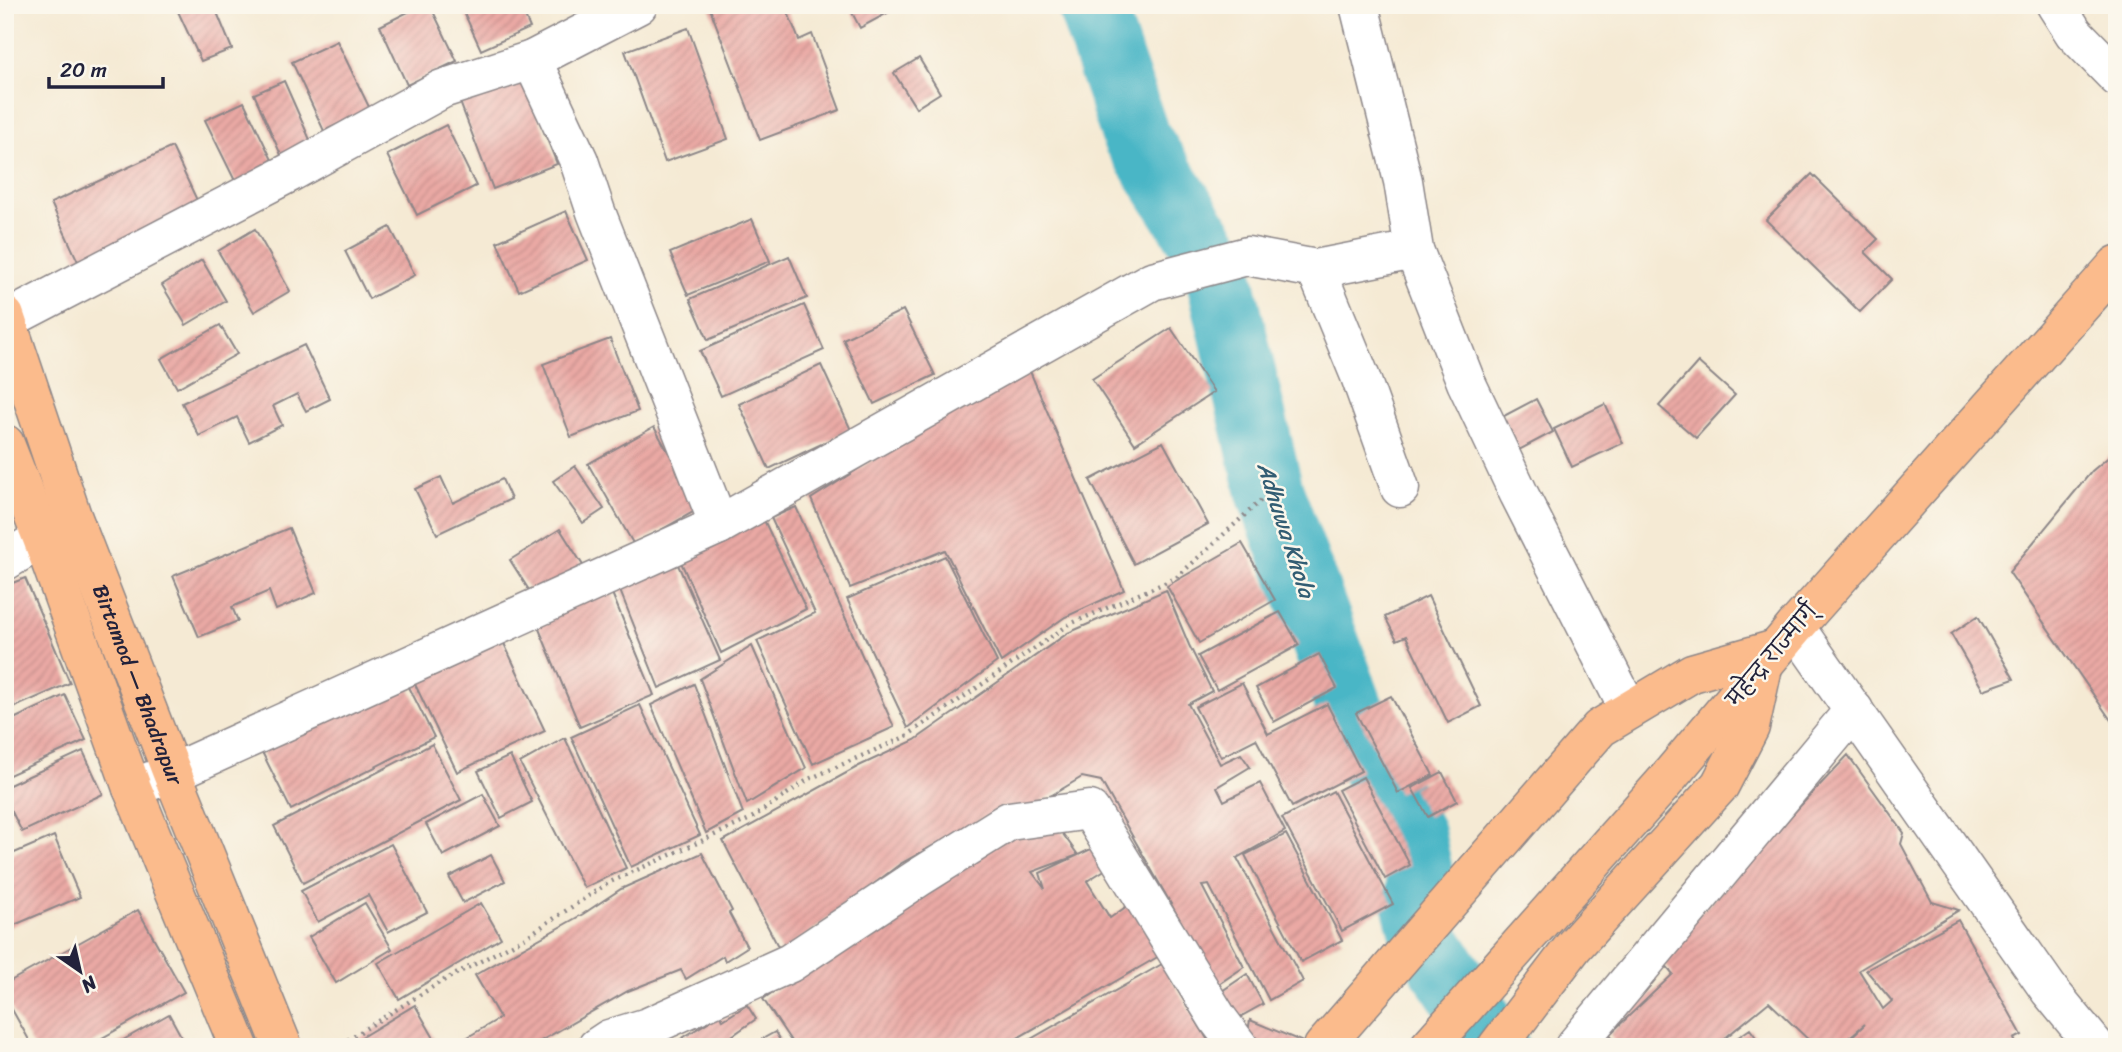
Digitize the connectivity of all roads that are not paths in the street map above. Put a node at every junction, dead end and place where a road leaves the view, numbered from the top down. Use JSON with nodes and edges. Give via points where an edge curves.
{"nodes":[{"id":1,"x":638,"y":5,"type":"edge"},
{"id":2,"x":1359,"y":5,"type":"edge"},
{"id":3,"x":2056,"y":5,"type":"edge"},
{"id":4,"x":533,"y":60,"type":"junction"},
{"id":5,"x":2117,"y":77,"type":"edge"},
{"id":6,"x":1414,"y":250,"type":"junction"},
{"id":7,"x":2117,"y":265,"type":"edge"},
{"id":8,"x":1316,"y":269,"type":"junction"},
{"id":9,"x":6,"y":319,"type":"edge"},
{"id":10,"x":5,"y":444,"type":"edge"},
{"id":11,"x":1400,"y":488,"type":"dead end"},
{"id":12,"x":719,"y":525,"type":"junction"},
{"id":13,"x":41,"y":538,"type":"junction"},
{"id":14,"x":5,"y":561,"type":"edge"},
{"id":15,"x":1778,"y":647,"type":"junction"},
{"id":16,"x":1629,"y":710,"type":"junction"},
{"id":17,"x":1854,"y":710,"type":"junction"},
{"id":18,"x":172,"y":773,"type":"junction"},
{"id":19,"x":132,"y":788,"type":"junction"},
{"id":20,"x":1432,"y":1043,"type":"edge"},
{"id":21,"x":1579,"y":1045,"type":"edge"},
{"id":22,"x":239,"y":1047,"type":"edge"},
{"id":23,"x":283,"y":1047,"type":"edge"},
{"id":24,"x":597,"y":1047,"type":"edge"},
{"id":25,"x":1239,"y":1047,"type":"edge"},
{"id":26,"x":1324,"y":1047,"type":"edge"},
{"id":27,"x":1497,"y":1047,"type":"edge"},
{"id":28,"x":2096,"y":1047,"type":"edge"}],
"edges":[{"from":1,"to":4,"type":"street"},
{"from":2,"to":6,"type":"street","via":[[1403,181]]},
{"from":3,"to":5,"type":"street","via":[[2074,33]]},
{"from":4,"to":9,"type":"street","via":[[442,89]]},
{"from":4,"to":12,"type":"street","via":[[579,161]]},
{"from":6,"to":8,"type":"street"},
{"from":6,"to":16,"type":"street","via":[[1519,495]]},
{"from":7,"to":15,"type":"main road","name":"महेन्द्र राज्मार्ग्"},
{"from":8,"to":11,"type":"street"},
{"from":8,"to":12,"type":"street","via":[[1247,256],[1152,281]]},
{"from":9,"to":18,"type":"main road","name":"Birtamod — Bhadrapur","via":[[72,516]]},
{"from":10,"to":13,"type":"main road","name":"Birtamod — Bhadrapur"},
{"from":12,"to":18,"type":"street"},
{"from":13,"to":14,"type":"street"},
{"from":13,"to":19,"type":"main road","name":"Birtamod — Bhadrapur"},
{"from":15,"to":16,"type":"main road","via":[[1692,673]]},
{"from":15,"to":17,"type":"street"},
{"from":15,"to":20,"type":"main road","name":"महेन्द्र राज्मार्ग्","via":[[1663,784]]},
{"from":15,"to":27,"type":"main road","via":[[1750,727],[1720,785],[1573,947]]},
{"from":16,"to":26,"type":"main road","via":[[1600,728]]},
{"from":17,"to":21,"type":"street"},
{"from":17,"to":28,"type":"street","via":[[2050,990]]},
{"from":18,"to":19,"type":"street"},
{"from":18,"to":23,"type":"main road","name":"Birtamod — Bhadrapur"},
{"from":19,"to":22,"type":"main road","name":"Birtamod — Bhadrapur"},
{"from":24,"to":25,"type":"street","via":[[790,963],[1009,821],[1090,810]]}]}
